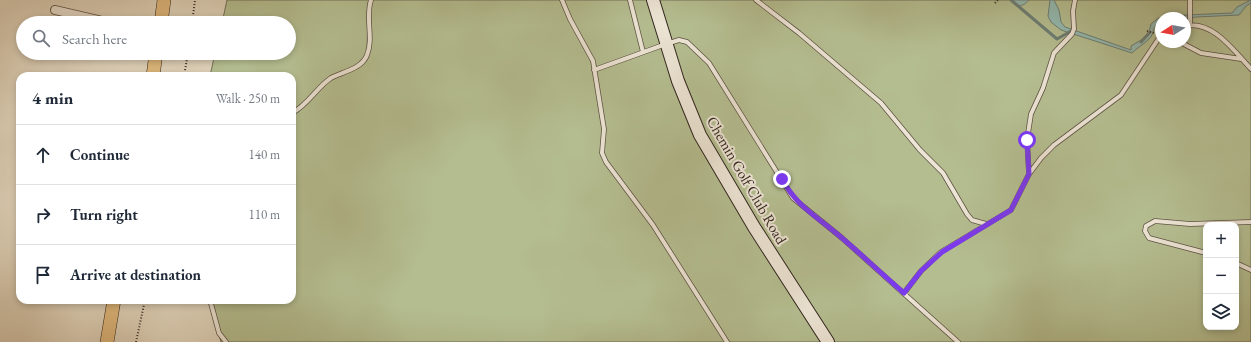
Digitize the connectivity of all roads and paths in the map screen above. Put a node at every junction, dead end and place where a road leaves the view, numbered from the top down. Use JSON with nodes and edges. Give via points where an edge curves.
{"nodes":[{"id":1,"x":164,"y":0,"type":"edge"},
{"id":2,"x":195,"y":0,"type":"edge"},
{"id":3,"x":371,"y":0,"type":"edge"},
{"id":4,"x":562,"y":0,"type":"edge"},
{"id":5,"x":630,"y":0,"type":"edge"},
{"id":6,"x":653,"y":0,"type":"edge"},
{"id":7,"x":756,"y":0,"type":"edge"},
{"id":8,"x":998,"y":0,"type":"edge"},
{"id":9,"x":1075,"y":0,"type":"edge"},
{"id":10,"x":1190,"y":0,"type":"edge"},
{"id":11,"x":995,"y":3,"type":"dead end"},
{"id":12,"x":55,"y":10,"type":"dead end"},
{"id":13,"x":1190,"y":12,"type":"edge"},
{"id":14,"x":81,"y":16,"type":"edge"},
{"id":15,"x":162,"y":16,"type":"edge"},
{"id":16,"x":193,"y":16,"type":"edge"},
{"id":17,"x":1191,"y":25,"type":"edge"},
{"id":18,"x":1147,"y":31,"type":"dead end"},
{"id":19,"x":1154,"y":33,"type":"dead end"},
{"id":20,"x":666,"y":44,"type":"junction"},
{"id":21,"x":1155,"y":45,"type":"edge"},
{"id":22,"x":1191,"y":48,"type":"edge"},
{"id":23,"x":643,"y":52,"type":"junction"},
{"id":24,"x":1242,"y":59,"type":"junction"},
{"id":25,"x":155,"y":60,"type":"edge"},
{"id":26,"x":187,"y":60,"type":"edge"},
{"id":27,"x":1251,"y":69,"type":"edge"},
{"id":28,"x":594,"y":70,"type":"junction"},
{"id":29,"x":154,"y":72,"type":"edge"},
{"id":30,"x":185,"y":72,"type":"edge"},
{"id":31,"x":296,"y":111,"type":"edge"},
{"id":32,"x":1029,"y":174,"type":"junction"},
{"id":33,"x":1239,"y":222,"type":"edge"},
{"id":34,"x":1251,"y":222,"type":"edge"},
{"id":35,"x":986,"y":224,"type":"junction"},
{"id":36,"x":1203,"y":224,"type":"edge"},
{"id":37,"x":1203,"y":252,"type":"edge"},
{"id":38,"x":1239,"y":265,"type":"edge"},
{"id":39,"x":1251,"y":270,"type":"edge"},
{"id":40,"x":904,"y":293,"type":"junction"},
{"id":41,"x":113,"y":304,"type":"edge"},
{"id":42,"x":144,"y":304,"type":"edge"},
{"id":43,"x":211,"y":304,"type":"edge"},
{"id":44,"x":107,"y":342,"type":"edge"},
{"id":45,"x":136,"y":342,"type":"edge"},
{"id":46,"x":226,"y":342,"type":"edge"},
{"id":47,"x":726,"y":342,"type":"edge"},
{"id":48,"x":828,"y":342,"type":"edge"},
{"id":49,"x":958,"y":342,"type":"edge"}],
"edges":[{"from":1,"to":15,"type":"main road"},
{"from":2,"to":16,"type":"path"},
{"from":3,"to":31,"type":"lane","via":[[368,50],[365,59],[329,80]]},
{"from":4,"to":28,"type":"lane","via":[[593,62]]},
{"from":5,"to":23,"type":"lane"},
{"from":6,"to":20,"type":"street","name":"Chemin Golf Club Road"},
{"from":7,"to":35,"type":"lane","via":[[799,33],[880,103],[943,173],[966,214],[972,220]]},
{"from":8,"to":11,"type":"path"},
{"from":9,"to":32,"type":"lane","via":[[1074,29],[1052,58],[1043,88],[1031,114],[1027,140]]},
{"from":10,"to":13,"type":"lane"},
{"from":12,"to":14,"type":"street"},
{"from":17,"to":24,"type":"lane","via":[[1201,26],[1217,34]]},
{"from":18,"to":19,"type":"path"},
{"from":20,"to":23,"type":"lane"},
{"from":20,"to":40,"type":"lane","via":[[683,40],[704,56],[794,198]]},
{"from":20,"to":48,"type":"street","name":"Chemin Golf Club Road","via":[[678,82],[700,135],[754,227]]},
{"from":21,"to":32,"type":"lane","via":[[1120,95],[1054,145]]},
{"from":22,"to":24,"type":"lane","via":[[1201,53]]},
{"from":23,"to":28,"type":"lane"},
{"from":24,"to":27,"type":"lane"},
{"from":25,"to":29,"type":"main road"},
{"from":26,"to":30,"type":"path"},
{"from":28,"to":47,"type":"lane","via":[[604,129],[602,153],[606,162],[653,225]]},
{"from":32,"to":35,"type":"lane","via":[[1011,210]]},
{"from":33,"to":34,"type":"lane"},
{"from":35,"to":40,"type":"lane","via":[[942,252],[921,271]]},
{"from":36,"to":37,"type":"lane","via":[[1154,221],[1146,226],[1146,234],[1152,239]]},
{"from":38,"to":39,"type":"lane"},
{"from":40,"to":49,"type":"lane"},
{"from":41,"to":44,"type":"main road"},
{"from":42,"to":45,"type":"path"},
{"from":43,"to":46,"type":"lane","via":[[219,333]]}]}
